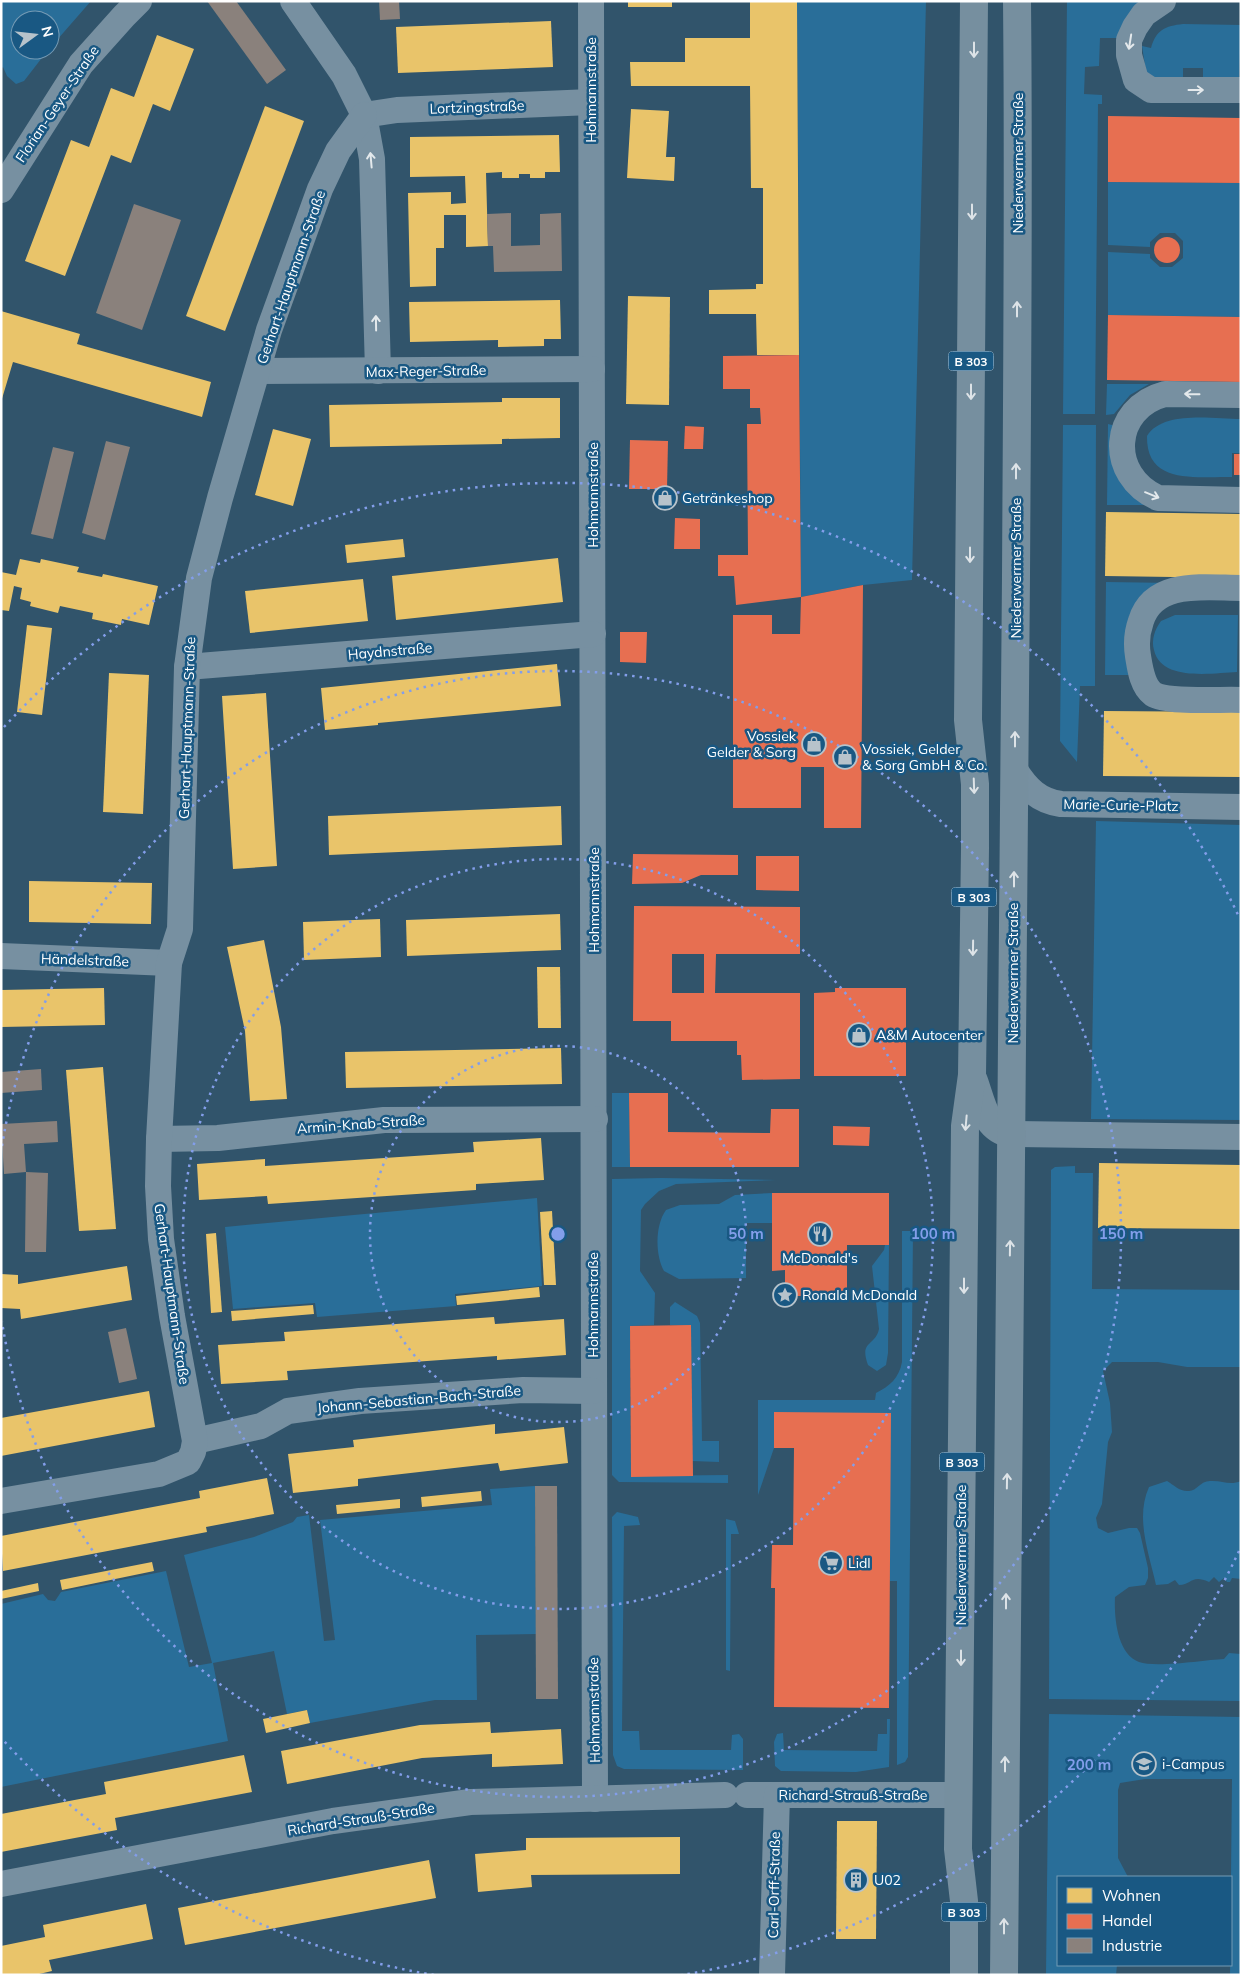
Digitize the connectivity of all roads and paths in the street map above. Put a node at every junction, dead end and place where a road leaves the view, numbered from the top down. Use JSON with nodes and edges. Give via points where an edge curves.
{"nodes":[{"id":1,"x":140,"y":1,"type":"edge"},
{"id":2,"x":293,"y":1,"type":"edge"},
{"id":3,"x":591,"y":1,"type":"edge"},
{"id":4,"x":974,"y":1,"type":"edge"},
{"id":5,"x":1017,"y":1,"type":"edge"},
{"id":6,"x":1163,"y":1,"type":"edge"},
{"id":7,"x":1241,"y":90,"type":"edge"},
{"id":8,"x":591,"y":102,"type":"junction"},
{"id":9,"x":364,"y":115,"type":"junction"},
{"id":10,"x":1,"y":190,"type":"edge"},
{"id":11,"x":592,"y":369,"type":"junction"},
{"id":12,"x":378,"y":371,"type":"junction"},
{"id":13,"x":259,"y":372,"type":"junction"},
{"id":14,"x":1241,"y":395,"type":"edge"},
{"id":15,"x":1241,"y":500,"type":"edge"},
{"id":16,"x":1241,"y":588,"type":"edge"},
{"id":17,"x":593,"y":634,"type":"junction"},
{"id":18,"x":187,"y":667,"type":"junction"},
{"id":19,"x":1241,"y":700,"type":"edge"},
{"id":20,"x":1015,"y":770,"type":"junction"},
{"id":21,"x":1241,"y":807,"type":"edge"},
{"id":22,"x":1,"y":956,"type":"edge"},
{"id":23,"x":169,"y":963,"type":"junction"},
{"id":24,"x":972,"y":1075,"type":"junction"},
{"id":25,"x":595,"y":1119,"type":"junction"},
{"id":26,"x":1012,"y":1134,"type":"junction"},
{"id":27,"x":1241,"y":1137,"type":"edge"},
{"id":28,"x":159,"y":1139,"type":"junction"},
{"id":29,"x":593,"y":1391,"type":"junction"},
{"id":30,"x":195,"y":1441,"type":"junction"},
{"id":31,"x":1,"y":1501,"type":"edge"},
{"id":32,"x":959,"y":1794,"type":"junction"},
{"id":33,"x":777,"y":1795,"type":"junction"},
{"id":34,"x":595,"y":1799,"type":"junction"},
{"id":35,"x":1,"y":1884,"type":"edge"},
{"id":36,"x":772,"y":1975,"type":"edge"},
{"id":37,"x":964,"y":1975,"type":"edge"},
{"id":38,"x":1004,"y":1975,"type":"edge"}],
"edges":[{"from":1,"to":10,"type":"street","name":"Florian-Geyer-Straße","via":[[81,64]]},
{"from":2,"to":9,"type":"street","via":[[344,75]]},
{"from":3,"to":8,"type":"street","name":"Hohmannstraße"},
{"from":4,"to":24,"type":"main road","name":"Niederwerrner Straße","number":"B 303","one_way":true,"via":[[968,710],[975,784]]},
{"from":20,"to":5,"type":"main road","name":"Niederwerrner Straße","number":"B 303","one_way":true},
{"from":6,"to":7,"type":"street","one_way":true,"via":[[1144,14],[1129,40],[1129,55],[1136,80],[1151,90]]},
{"from":8,"to":9,"type":"street","name":"Lortzingstraße","via":[[396,110]]},
{"from":8,"to":11,"type":"street","name":"Hohmannstraße"},
{"from":12,"to":9,"type":"street","one_way":true,"via":[[372,159]]},
{"from":9,"to":13,"type":"street","name":"Gerhart-Hauptmann-Straße","via":[[338,152],[320,189],[269,330]]},
{"from":11,"to":12,"type":"street","name":"Max-Reger-Straße"},
{"from":11,"to":17,"type":"street","name":"Hohmannstraße"},
{"from":12,"to":13,"type":"street","name":"Max-Reger-Straße"},
{"from":13,"to":18,"type":"street","name":"Gerhart-Hauptmann-Straße","via":[[220,498],[200,578]]},
{"from":14,"to":15,"type":"street","one_way":true,"via":[[1165,394],[1153,397],[1129,418],[1122,448],[1125,467],[1135,483],[1158,498]]},
{"from":16,"to":19,"type":"street","via":[[1183,588],[1158,597],[1143,615],[1137,650],[1148,688],[1159,697]]},
{"from":17,"to":18,"type":"street","name":"Haydnstraße"},
{"from":17,"to":25,"type":"street","name":"Hohmannstraße"},
{"from":18,"to":23,"type":"street","name":"Gerhart-Hauptmann-Straße","via":[[180,929]]},
{"from":20,"to":21,"type":"street","name":"Marie-Curie-Platz","via":[[1035,795],[1061,804]]},
{"from":26,"to":20,"type":"main road","name":"Niederwerrner Straße","number":"B 303","one_way":true},
{"from":22,"to":23,"type":"street","name":"Händelstraße"},
{"from":23,"to":28,"type":"street","name":"Gerhart-Hauptmann-Straße"},
{"from":24,"to":26,"type":"main road","name":"Niederwerrner Straße","number":"B 303","via":[[989,1122],[1002,1133]]},
{"from":24,"to":32,"type":"main road","name":"Niederwerrner Straße","number":"B 303","one_way":true,"via":[[965,1126]]},
{"from":25,"to":28,"type":"street","name":"Armin-Knab-Straße","via":[[384,1120],[218,1138]]},
{"from":25,"to":29,"type":"street","name":"Hohmannstraße"},
{"from":26,"to":27,"type":"street"},
{"from":38,"to":26,"type":"main road","name":"Niederwerrner Straße","number":"B 303","one_way":true},
{"from":28,"to":30,"type":"street","name":"Gerhart-Hauptmann-Straße","via":[[161,1239]]},
{"from":29,"to":30,"type":"street","name":"Johann-Sebastian-Bach-Straße","via":[[523,1390],[360,1401],[288,1411],[262,1426]]},
{"from":29,"to":34,"type":"street","name":"Hohmannstraße"},
{"from":30,"to":31,"type":"street","via":[[188,1462],[158,1474]]},
{"from":32,"to":33,"type":"street","name":"Richard-Strauß-Straße"},
{"from":32,"to":37,"type":"main road","name":"Niederwerrner Straße","number":"B 303","via":[[958,1849],[964,1901]]},
{"from":33,"to":34,"type":"street","name":"Richard-Strauß-Straße"},
{"from":33,"to":36,"type":"street","name":"Carl-Orff-Straße"},
{"from":34,"to":35,"type":"street","name":"Richard-Strauß-Straße","via":[[470,1802],[333,1821]]}]}
